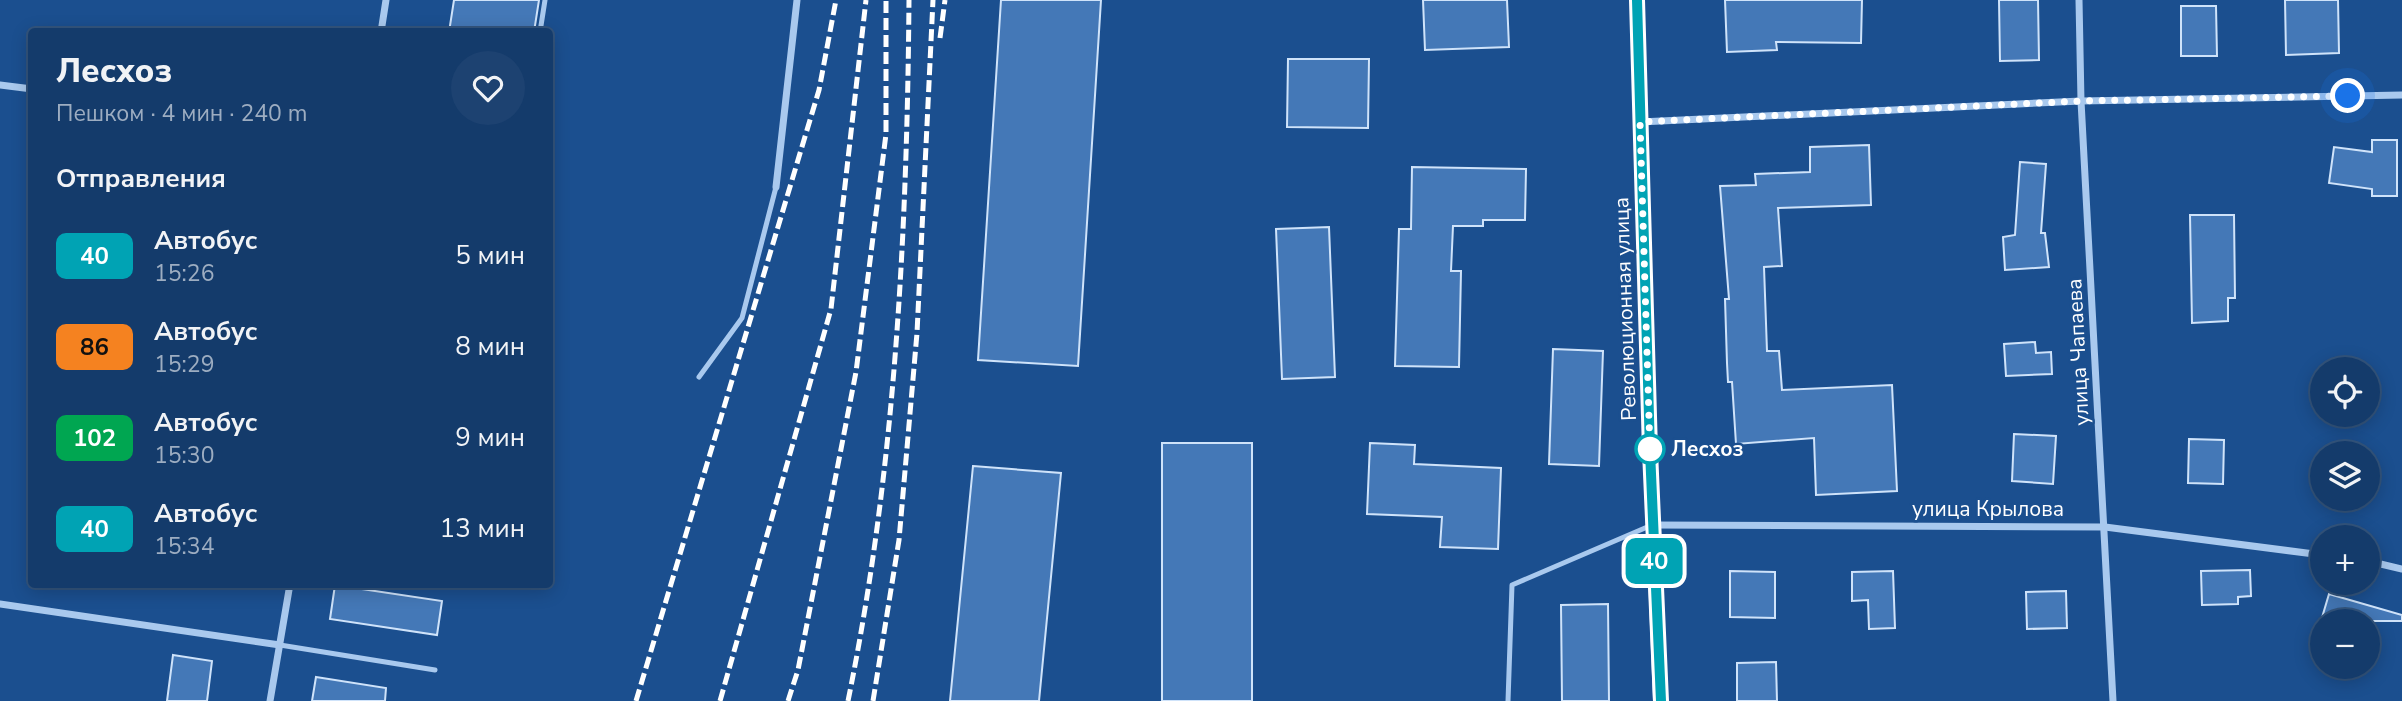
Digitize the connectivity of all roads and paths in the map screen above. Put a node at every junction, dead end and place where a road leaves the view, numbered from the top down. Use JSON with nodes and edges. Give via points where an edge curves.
{"nodes":[{"id":1,"x":386,"y":0,"type":"edge"},
{"id":2,"x":545,"y":0,"type":"edge"},
{"id":3,"x":797,"y":0,"type":"edge"},
{"id":4,"x":1637,"y":0,"type":"edge"},
{"id":5,"x":2079,"y":0,"type":"edge"},
{"id":6,"x":382,"y":28,"type":"edge"},
{"id":7,"x":541,"y":28,"type":"edge"},
{"id":8,"x":0,"y":85,"type":"edge"},
{"id":9,"x":28,"y":88,"type":"edge"},
{"id":10,"x":2402,"y":95,"type":"edge"},
{"id":11,"x":2081,"y":101,"type":"junction"},
{"id":12,"x":1640,"y":122,"type":"junction"},
{"id":13,"x":776,"y":187,"type":"joint"},
{"id":14,"x":699,"y":377,"type":"dead end"},
{"id":15,"x":1652,"y":525,"type":"junction"},
{"id":16,"x":2105,"y":527,"type":"junction"},
{"id":17,"x":2310,"y":553,"type":"edge"},
{"id":18,"x":2380,"y":564,"type":"edge"},
{"id":19,"x":2402,"y":569,"type":"edge"},
{"id":20,"x":289,"y":588,"type":"edge"},
{"id":21,"x":0,"y":604,"type":"edge"},
{"id":22,"x":280,"y":645,"type":"junction"},
{"id":23,"x":435,"y":670,"type":"dead end"},
{"id":24,"x":270,"y":701,"type":"edge"},
{"id":25,"x":1508,"y":701,"type":"edge"},
{"id":26,"x":1661,"y":701,"type":"edge"},
{"id":27,"x":2113,"y":701,"type":"edge"}],
"edges":[{"from":1,"to":6,"type":"street"},
{"from":2,"to":7,"type":"lane"},
{"from":3,"to":13,"type":"street"},
{"from":4,"to":12,"type":"main road","name":"Революционная улица"},
{"from":5,"to":11,"type":"street","name":"улица Чапаева"},
{"from":8,"to":9,"type":"street"},
{"from":10,"to":11,"type":"street"},
{"from":11,"to":12,"type":"street"},
{"from":11,"to":16,"type":"street","name":"улица Чапаева"},
{"from":12,"to":15,"type":"main road","name":"Революционная улица"},
{"from":13,"to":14,"type":"lane","via":[[743,318]]},
{"from":15,"to":16,"type":"street","name":"улица Крылова"},
{"from":15,"to":25,"type":"lane","via":[[1513,585]]},
{"from":15,"to":26,"type":"main road","name":"Революционная улица"},
{"from":16,"to":17,"type":"street","name":"улица Крылова"},
{"from":16,"to":27,"type":"street","name":"улица Чапаева"},
{"from":18,"to":19,"type":"street"},
{"from":20,"to":22,"type":"street"},
{"from":21,"to":22,"type":"street"},
{"from":22,"to":23,"type":"lane"},
{"from":22,"to":24,"type":"street"}]}
